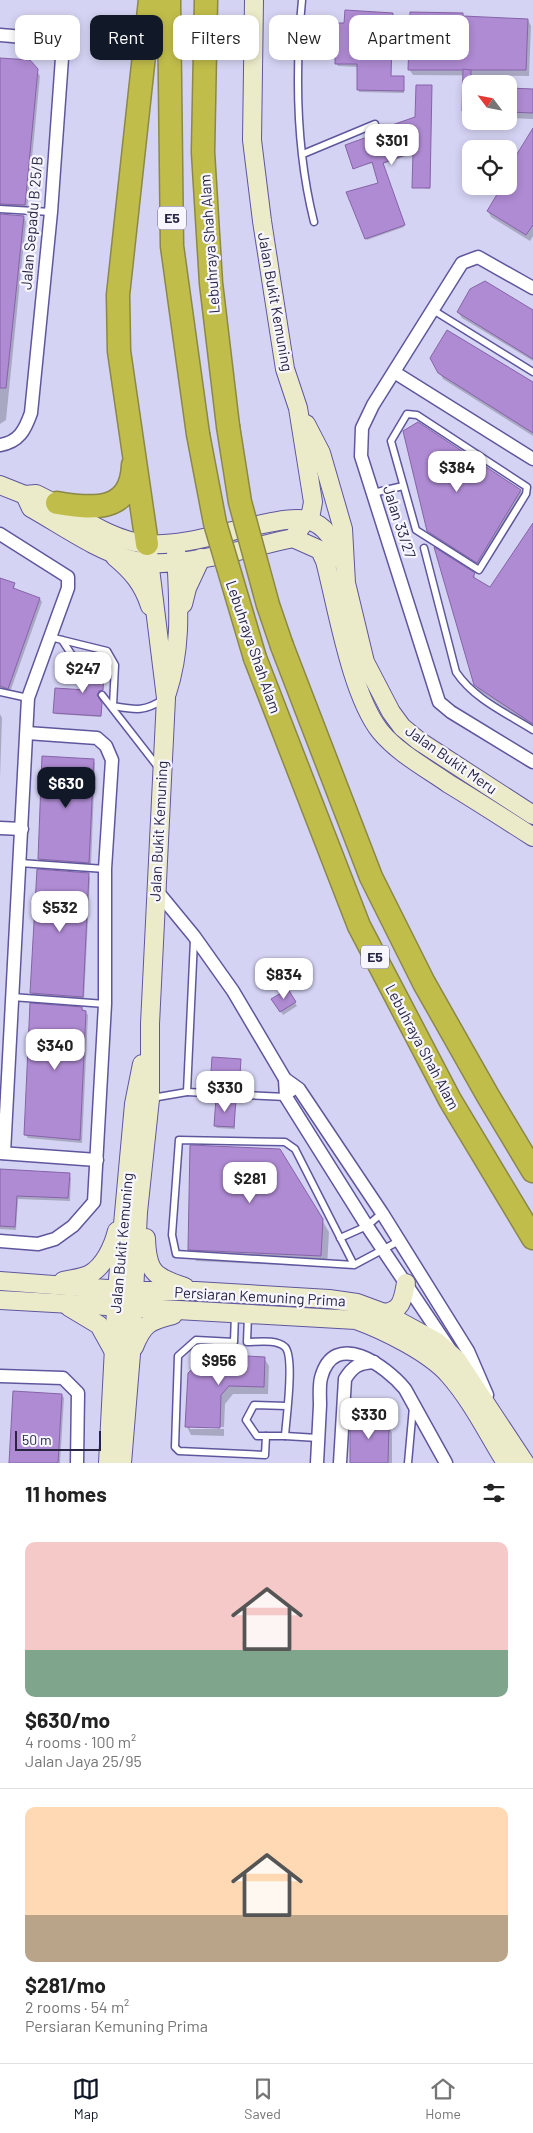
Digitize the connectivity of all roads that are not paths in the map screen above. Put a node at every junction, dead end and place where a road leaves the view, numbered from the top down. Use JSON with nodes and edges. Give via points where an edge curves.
{"nodes":[{"id":1,"x":150,"y":0,"type":"edge"},
{"id":2,"x":169,"y":0,"type":"edge"},
{"id":3,"x":206,"y":0,"type":"edge"},
{"id":4,"x":254,"y":0,"type":"edge"},
{"id":5,"x":302,"y":0,"type":"edge"},
{"id":6,"x":0,"y":35,"type":"edge"},
{"id":7,"x":375,"y":124,"type":"dead end"},
{"id":8,"x":303,"y":154,"type":"junction"},
{"id":9,"x":0,"y":209,"type":"edge"},
{"id":10,"x":50,"y":212,"type":"junction"},
{"id":11,"x":314,"y":222,"type":"dead end"},
{"id":12,"x":533,"y":288,"type":"edge"},
{"id":13,"x":433,"y":310,"type":"junction"},
{"id":14,"x":394,"y":372,"type":"junction"},
{"id":15,"x":533,"y":372,"type":"edge"},
{"id":16,"x":298,"y":408,"type":"junction"},
{"id":17,"x":0,"y":445,"type":"edge"},
{"id":18,"x":133,"y":452,"type":"junction"},
{"id":19,"x":533,"y":459,"type":"edge"},
{"id":20,"x":0,"y":484,"type":"edge"},
{"id":21,"x":404,"y":486,"type":"junction"},
{"id":22,"x":373,"y":493,"type":"junction"},
{"id":23,"x":25,"y":495,"type":"junction"},
{"id":24,"x":57,"y":504,"type":"junction"},
{"id":25,"x":307,"y":520,"type":"junction"},
{"id":26,"x":0,"y":534,"type":"edge"},
{"id":27,"x":293,"y":538,"type":"junction"},
{"id":28,"x":176,"y":542,"type":"junction"},
{"id":29,"x":103,"y":548,"type":"junction"},
{"id":30,"x":424,"y":548,"type":"dead end"},
{"id":31,"x":149,"y":554,"type":"junction"},
{"id":32,"x":201,"y":558,"type":"junction"},
{"id":33,"x":176,"y":562,"type":"junction"},
{"id":34,"x":346,"y":583,"type":"junction"},
{"id":35,"x":180,"y":615,"type":"junction"},
{"id":36,"x":159,"y":632,"type":"junction"},
{"id":37,"x":56,"y":638,"type":"junction"},
{"id":38,"x":87,"y":678,"type":"dead end"},
{"id":39,"x":0,"y":692,"type":"edge"},
{"id":40,"x":102,"y":695,"type":"dead end"},
{"id":41,"x":28,"y":698,"type":"junction"},
{"id":42,"x":166,"y":698,"type":"junction"},
{"id":43,"x":113,"y":706,"type":"junction"},
{"id":44,"x":533,"y":730,"type":"edge"},
{"id":45,"x":27,"y":733,"type":"junction"},
{"id":46,"x":533,"y":762,"type":"edge"},
{"id":47,"x":162,"y":772,"type":"junction"},
{"id":48,"x":533,"y":815,"type":"edge"},
{"id":49,"x":0,"y":828,"type":"edge"},
{"id":50,"x":22,"y":829,"type":"junction"},
{"id":51,"x":532,"y":833,"type":"edge"},
{"id":52,"x":20,"y":863,"type":"junction"},
{"id":53,"x":105,"y":869,"type":"junction"},
{"id":54,"x":157,"y":891,"type":"junction"},
{"id":55,"x":194,"y":936,"type":"junction"},
{"id":56,"x":12,"y":997,"type":"junction"},
{"id":57,"x":104,"y":1004,"type":"junction"},
{"id":58,"x":150,"y":1024,"type":"junction"},
{"id":59,"x":4,"y":1062,"type":"edge"},
{"id":60,"x":285,"y":1079,"type":"junction"},
{"id":61,"x":299,"y":1089,"type":"junction"},
{"id":62,"x":187,"y":1092,"type":"junction"},
{"id":63,"x":286,"y":1097,"type":"junction"},
{"id":64,"x":150,"y":1099,"type":"junction"},
{"id":65,"x":2,"y":1153,"type":"edge"},
{"id":66,"x":98,"y":1160,"type":"junction"},
{"id":67,"x":533,"y":1171,"type":"edge"},
{"id":68,"x":126,"y":1195,"type":"junction"},
{"id":69,"x":138,"y":1212,"type":"junction"},
{"id":70,"x":382,"y":1213,"type":"junction"},
{"id":71,"x":367,"y":1226,"type":"junction"},
{"id":72,"x":340,"y":1238,"type":"junction"},
{"id":73,"x":533,"y":1238,"type":"edge"},
{"id":74,"x":0,"y":1241,"type":"edge"},
{"id":75,"x":399,"y":1241,"type":"junction"},
{"id":76,"x":383,"y":1249,"type":"junction"},
{"id":77,"x":354,"y":1266,"type":"junction"},
{"id":78,"x":0,"y":1281,"type":"edge"},
{"id":79,"x":406,"y":1283,"type":"junction"},
{"id":80,"x":48,"y":1284,"type":"junction"},
{"id":81,"x":196,"y":1291,"type":"junction"},
{"id":82,"x":126,"y":1299,"type":"junction"},
{"id":83,"x":0,"y":1300,"type":"edge"},
{"id":84,"x":62,"y":1304,"type":"junction"},
{"id":85,"x":198,"y":1312,"type":"junction"},
{"id":86,"x":384,"y":1313,"type":"junction"},
{"id":87,"x":241,"y":1314,"type":"junction"},
{"id":88,"x":234,"y":1342,"type":"junction"},
{"id":89,"x":247,"y":1342,"type":"junction"},
{"id":90,"x":123,"y":1353,"type":"junction"},
{"id":91,"x":457,"y":1360,"type":"junction"},
{"id":92,"x":374,"y":1362,"type":"junction"},
{"id":93,"x":0,"y":1376,"type":"edge"},
{"id":94,"x":466,"y":1397,"type":"junction"},
{"id":95,"x":320,"y":1403,"type":"junction"},
{"id":96,"x":343,"y":1403,"type":"junction"},
{"id":97,"x":413,"y":1404,"type":"junction"},
{"id":98,"x":287,"y":1406,"type":"junction"},
{"id":99,"x":495,"y":1414,"type":"junction"},
{"id":100,"x":266,"y":1436,"type":"junction"},
{"id":101,"x":286,"y":1436,"type":"junction"},
{"id":102,"x":318,"y":1438,"type":"junction"},
{"id":103,"x":77,"y":1463,"type":"edge"},
{"id":104,"x":108,"y":1463,"type":"edge"},
{"id":105,"x":122,"y":1463,"type":"edge"},
{"id":106,"x":317,"y":1463,"type":"edge"},
{"id":107,"x":340,"y":1463,"type":"edge"},
{"id":108,"x":408,"y":1463,"type":"edge"},
{"id":109,"x":446,"y":1463,"type":"edge"},
{"id":110,"x":506,"y":1463,"type":"edge"},
{"id":111,"x":525,"y":1463,"type":"edge"}],
"edges":[{"from":1,"to":18,"type":"highway","via":[[118,295],[119,351]]},
{"from":2,"to":73,"type":"highway","name":"Lebuhraya Shah Alam","number":"E5","bridge":true,"via":[[172,246],[198,434],[215,523],[255,658],[359,926],[450,1100]]},
{"from":3,"to":67,"type":"highway","name":"Lebuhraya Shah Alam","number":"E5","bridge":true,"via":[[203,152],[211,283],[240,502],[268,605],[371,877],[424,983]]},
{"from":4,"to":16,"type":"main road","name":"Jalan Bukit Kemuning","via":[[252,140],[285,369]]},
{"from":5,"to":8,"type":"lane","via":[[298,75]]},
{"from":6,"to":10,"type":"street","name":"Jalan Sepadu B 25/B","via":[[40,39],[54,45],[62,58]]},
{"from":7,"to":8,"type":"lane"},
{"from":8,"to":11,"type":"lane"},
{"from":9,"to":10,"type":"lane"},
{"from":10,"to":17,"type":"street","name":"Jalan Sepadu B 25/B","via":[[31,414],[26,429],[16,440]]},
{"from":12,"to":13,"type":"street","name":"Jalan 33/27","via":[[478,256],[462,263]]},
{"from":13,"to":14,"type":"street","name":"Jalan 33/27"},
{"from":13,"to":15,"type":"lane"},
{"from":14,"to":19,"type":"street"},
{"from":14,"to":22,"type":"street","name":"Jalan 33/27","via":[[362,428],[361,456]]},
{"from":16,"to":25,"type":"main road","name":"Jalan Bukit Kemuning","via":[[313,502]]},
{"from":16,"to":34,"type":"main road","name":"Jalan Bukit Meru","via":[[321,453],[343,529]]},
{"from":18,"to":24,"type":"highway","via":[[132,477],[116,500],[104,506],[84,508]]},
{"from":18,"to":31,"type":"highway"},
{"from":20,"to":23,"type":"main road"},
{"from":21,"to":21,"type":"lane","via":[[416,530],[479,570],[526,494],[527,487],[417,415],[407,414],[391,441]]},
{"from":21,"to":22,"type":"lane"},
{"from":22,"to":46,"type":"street","name":"Jalan 33/27","via":[[440,702]]},
{"from":23,"to":24,"type":"main road","via":[[36,494]]},
{"from":23,"to":29,"type":"main road","via":[[31,508]]},
{"from":24,"to":31,"type":"main road","via":[[131,541]]},
{"from":25,"to":27,"type":"main road","name":"Jalan Bukit Kemuning"},
{"from":25,"to":28,"type":"main road","via":[[280,520]]},
{"from":25,"to":34,"type":"main road","via":[[319,526],[334,542]]},
{"from":26,"to":37,"type":"street","via":[[68,577]]},
{"from":27,"to":32,"type":"main road"},
{"from":27,"to":51,"type":"main road","name":"Jalan Bukit Meru","via":[[320,550],[325,561],[362,699],[379,730],[422,766]]},
{"from":28,"to":31,"type":"main road"},
{"from":28,"to":33,"type":"main road","name":"Jalan Bukit Kemuning"},
{"from":29,"to":31,"type":"main road","via":[[132,560]]},
{"from":29,"to":36,"type":"main road","via":[[129,568],[139,581]]},
{"from":30,"to":44,"type":"lane","via":[[456,672],[476,694]]},
{"from":31,"to":33,"type":"main road"},
{"from":31,"to":36,"type":"main road","name":"Jalan Bukit Kemuning"},
{"from":32,"to":33,"type":"main road"},
{"from":32,"to":35,"type":"main road","via":[[187,588]]},
{"from":33,"to":35,"type":"main road","name":"Jalan Bukit Kemuning"},
{"from":34,"to":48,"type":"main road","name":"Jalan Bukit Meru","via":[[365,662],[382,697],[402,727]]},
{"from":35,"to":42,"type":"main road","name":"Jalan Bukit Kemuning","via":[[174,670]]},
{"from":36,"to":42,"type":"main road","name":"Jalan Bukit Kemuning"},
{"from":37,"to":38,"type":"lane"},
{"from":37,"to":41,"type":"street"},
{"from":37,"to":43,"type":"lane","via":[[107,651],[115,665]]},
{"from":39,"to":41,"type":"lane"},
{"from":40,"to":43,"type":"lane"},
{"from":41,"to":45,"type":"street"},
{"from":42,"to":43,"type":"lane","via":[[150,708],[134,710]]},
{"from":42,"to":47,"type":"main road","name":"Jalan Bukit Kemuning"},
{"from":43,"to":47,"type":"lane"},
{"from":45,"to":50,"type":"street"},
{"from":45,"to":53,"type":"street","via":[[97,738],[106,746],[112,760]]},
{"from":47,"to":54,"type":"main road","name":"Jalan Bukit Kemuning"},
{"from":49,"to":50,"type":"street"},
{"from":50,"to":52,"type":"street"},
{"from":52,"to":53,"type":"lane"},
{"from":52,"to":56,"type":"street"},
{"from":53,"to":57,"type":"street"},
{"from":54,"to":55,"type":"street"},
{"from":54,"to":58,"type":"main road","name":"Jalan Bukit Kemuning"},
{"from":55,"to":60,"type":"street","via":[[233,991]]},
{"from":55,"to":62,"type":"lane"},
{"from":56,"to":57,"type":"lane"},
{"from":56,"to":59,"type":"street"},
{"from":57,"to":66,"type":"street"},
{"from":58,"to":64,"type":"main road","name":"Jalan Bukit Kemuning"},
{"from":58,"to":68,"type":"main road","name":"Jalan Bukit Kemuning","via":[[134,1104]]},
{"from":59,"to":65,"type":"street"},
{"from":60,"to":61,"type":"street"},
{"from":60,"to":63,"type":"street"},
{"from":61,"to":63,"type":"lane"},
{"from":61,"to":70,"type":"street"},
{"from":62,"to":63,"type":"lane"},
{"from":62,"to":64,"type":"lane"},
{"from":63,"to":71,"type":"street"},
{"from":64,"to":69,"type":"main road","name":"Jalan Bukit Kemuning"},
{"from":65,"to":66,"type":"street"},
{"from":66,"to":74,"type":"street","via":[[94,1202],[73,1226],[38,1244]]},
{"from":68,"to":80,"type":"main road","via":[[116,1235],[101,1264],[90,1274]]},
{"from":68,"to":82,"type":"main road","name":"Jalan Bukit Kemuning"},
{"from":69,"to":81,"type":"main road","via":[[146,1230],[149,1266],[166,1281]]},
{"from":69,"to":82,"type":"main road","name":"Jalan Bukit Kemuning"},
{"from":70,"to":71,"type":"lane"},
{"from":70,"to":75,"type":"street"},
{"from":71,"to":72,"type":"lane"},
{"from":71,"to":76,"type":"street"},
{"from":72,"to":77,"type":"lane"},
{"from":72,"to":77,"type":"lane","via":[[296,1149],[284,1142],[179,1140],[172,1234],[176,1254]]},
{"from":75,"to":76,"type":"lane"},
{"from":75,"to":99,"type":"street","via":[[468,1350]]},
{"from":76,"to":77,"type":"lane"},
{"from":76,"to":79,"type":"street"},
{"from":78,"to":80,"type":"main road"},
{"from":79,"to":86,"type":"main road","via":[[399,1307],[394,1312]]},
{"from":79,"to":91,"type":"street"},
{"from":80,"to":82,"type":"main road"},
{"from":81,"to":82,"type":"main road","name":"Persiaran Kemuning Prima"},
{"from":81,"to":86,"type":"main road","name":"Persiaran Kemuning Prima","via":[[329,1299],[357,1303]]},
{"from":82,"to":84,"type":"main road"},
{"from":82,"to":85,"type":"main road","name":"Persiaran Kemuning Prima"},
{"from":82,"to":90,"type":"main road","name":"Jalan Bukit Kemuning"},
{"from":83,"to":84,"type":"main road"},
{"from":84,"to":90,"type":"main road","via":[[99,1324]]},
{"from":85,"to":87,"type":"main road","name":"Persiaran Kemuning Prima"},
{"from":85,"to":90,"type":"main road","via":[[155,1319]]},
{"from":86,"to":91,"type":"main road","name":"Persiaran Kemuning Prima","via":[[437,1342]]},
{"from":87,"to":88,"type":"lane"},
{"from":87,"to":89,"type":"lane"},
{"from":87,"to":94,"type":"main road","name":"Persiaran Kemuning Prima","via":[[356,1320],[377,1328],[436,1364]]},
{"from":88,"to":89,"type":"lane"},
{"from":88,"to":100,"type":"lane","via":[[196,1340],[178,1356],[175,1448],[180,1451],[265,1455]]},
{"from":89,"to":98,"type":"lane","via":[[277,1342],[286,1348],[290,1358]]},
{"from":90,"to":104,"type":"main road","name":"Jalan Bukit Kemuning"},
{"from":90,"to":105,"type":"main road","name":"Jalan Bukit Kemuning"},
{"from":91,"to":94,"type":"street"},
{"from":91,"to":99,"type":"main road","name":"Persiaran Kemuning Prima"},
{"from":92,"to":95,"type":"street","via":[[350,1354],[332,1358],[321,1378]]},
{"from":92,"to":96,"type":"street","via":[[352,1367],[345,1379]]},
{"from":92,"to":97,"type":"street","via":[[397,1380]]},
{"from":93,"to":103,"type":"street","via":[[64,1378],[78,1393]]},
{"from":94,"to":110,"type":"main road","name":"Persiaran Kemuning Prima"},
{"from":95,"to":96,"type":"street","via":[[327,1396]]},
{"from":95,"to":102,"type":"street"},
{"from":96,"to":107,"type":"street"},
{"from":97,"to":108,"type":"lane"},
{"from":97,"to":109,"type":"street"},
{"from":98,"to":100,"type":"lane","via":[[254,1405],[246,1420],[257,1436]]},
{"from":98,"to":101,"type":"lane"},
{"from":99,"to":111,"type":"main road","name":"Persiaran Kemuning Prima"},
{"from":100,"to":101,"type":"lane"},
{"from":101,"to":102,"type":"lane"},
{"from":102,"to":106,"type":"street"}]}
